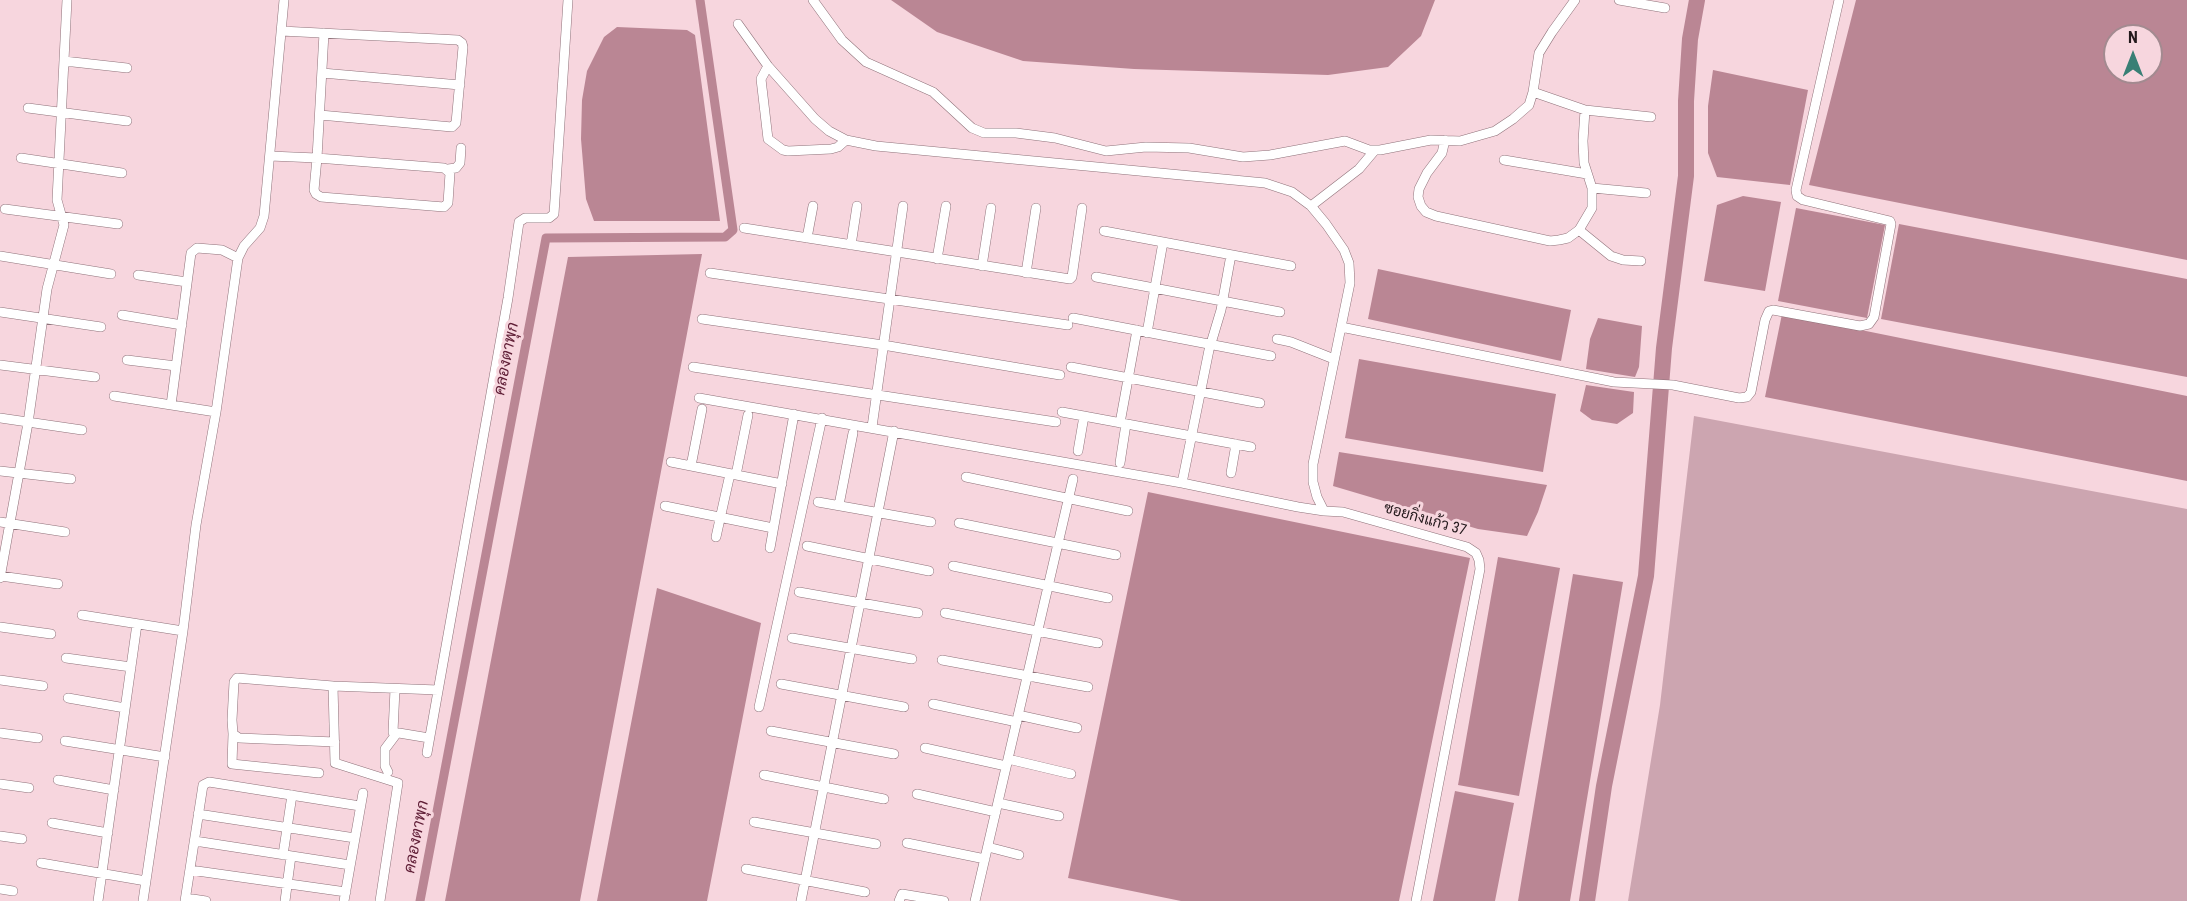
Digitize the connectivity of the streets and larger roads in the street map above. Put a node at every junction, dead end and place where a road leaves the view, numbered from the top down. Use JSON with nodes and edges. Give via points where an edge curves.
{"nodes":[{"id":1,"x":67,"y":0,"type":"edge"},
{"id":2,"x":285,"y":0,"type":"edge"},
{"id":3,"x":568,"y":0,"type":"edge"},
{"id":4,"x":813,"y":0,"type":"edge"},
{"id":5,"x":1575,"y":0,"type":"edge"},
{"id":6,"x":1619,"y":0,"type":"edge"},
{"id":7,"x":1839,"y":0,"type":"edge"},
{"id":8,"x":1665,"y":8,"type":"dead end"},
{"id":9,"x":738,"y":24,"type":"dead end"},
{"id":10,"x":281,"y":31,"type":"junction"},
{"id":11,"x":324,"y":33,"type":"junction"},
{"id":12,"x":64,"y":61,"type":"junction"},
{"id":13,"x":768,"y":66,"type":"junction"},
{"id":14,"x":127,"y":68,"type":"dead end"},
{"id":15,"x":322,"y":73,"type":"junction"},
{"id":16,"x":460,"y":85,"type":"junction"},
{"id":17,"x":1533,"y":93,"type":"junction"},
{"id":18,"x":28,"y":108,"type":"dead end"},
{"id":19,"x":1586,"y":110,"type":"junction"},
{"id":20,"x":60,"y":112,"type":"junction"},
{"id":21,"x":320,"y":115,"type":"junction"},
{"id":22,"x":1651,"y":117,"type":"dead end"},
{"id":23,"x":126,"y":121,"type":"dead end"},
{"id":24,"x":846,"y":140,"type":"junction"},
{"id":25,"x":1445,"y":140,"type":"junction"},
{"id":26,"x":462,"y":148,"type":"dead end"},
{"id":27,"x":1375,"y":150,"type":"junction"},
{"id":28,"x":270,"y":156,"type":"junction"},
{"id":29,"x":21,"y":158,"type":"dead end"},
{"id":30,"x":317,"y":158,"type":"junction"},
{"id":31,"x":1503,"y":160,"type":"dead end"},
{"id":32,"x":58,"y":164,"type":"junction"},
{"id":33,"x":448,"y":169,"type":"junction"},
{"id":34,"x":122,"y":173,"type":"dead end"},
{"id":35,"x":1587,"y":174,"type":"junction"},
{"id":36,"x":1592,"y":188,"type":"junction"},
{"id":37,"x":1646,"y":193,"type":"dead end"},
{"id":38,"x":813,"y":206,"type":"dead end"},
{"id":39,"x":857,"y":206,"type":"dead end"},
{"id":40,"x":903,"y":206,"type":"dead end"},
{"id":41,"x":946,"y":206,"type":"dead end"},
{"id":42,"x":1311,"y":206,"type":"junction"},
{"id":43,"x":991,"y":208,"type":"dead end"},
{"id":44,"x":1036,"y":208,"type":"dead end"},
{"id":45,"x":1082,"y":208,"type":"dead end"},
{"id":46,"x":5,"y":209,"type":"dead end"},
{"id":47,"x":61,"y":215,"type":"junction"},
{"id":48,"x":118,"y":224,"type":"dead end"},
{"id":49,"x":744,"y":228,"type":"dead end"},
{"id":50,"x":1579,"y":230,"type":"junction"},
{"id":51,"x":1104,"y":231,"type":"dead end"},
{"id":52,"x":807,"y":238,"type":"junction"},
{"id":53,"x":1162,"y":242,"type":"junction"},
{"id":54,"x":851,"y":246,"type":"junction"},
{"id":55,"x":897,"y":253,"type":"junction"},
{"id":56,"x":1231,"y":255,"type":"junction"},
{"id":57,"x":0,"y":256,"type":"edge"},
{"id":58,"x":238,"y":258,"type":"junction"},
{"id":59,"x":938,"y":259,"type":"junction"},
{"id":60,"x":1641,"y":261,"type":"dead end"},
{"id":61,"x":52,"y":265,"type":"junction"},
{"id":62,"x":982,"y":266,"type":"junction"},
{"id":63,"x":1291,"y":266,"type":"dead end"},
{"id":64,"x":710,"y":273,"type":"dead end"},
{"id":65,"x":1026,"y":273,"type":"junction"},
{"id":66,"x":111,"y":274,"type":"dead end"},
{"id":67,"x":138,"y":275,"type":"dead end"},
{"id":68,"x":1096,"y":277,"type":"dead end"},
{"id":69,"x":187,"y":282,"type":"junction"},
{"id":70,"x":1154,"y":288,"type":"junction"},
{"id":71,"x":890,"y":298,"type":"junction"},
{"id":72,"x":1223,"y":301,"type":"junction"},
{"id":73,"x":0,"y":312,"type":"edge"},
{"id":74,"x":1281,"y":312,"type":"dead end"},
{"id":75,"x":122,"y":315,"type":"dead end"},
{"id":76,"x":42,"y":319,"type":"junction"},
{"id":77,"x":702,"y":319,"type":"dead end"},
{"id":78,"x":182,"y":325,"type":"junction"},
{"id":79,"x":101,"y":327,"type":"dead end"},
{"id":80,"x":1341,"y":327,"type":"junction"},
{"id":81,"x":1142,"y":332,"type":"junction"},
{"id":82,"x":1277,"y":339,"type":"dead end"},
{"id":83,"x":1211,"y":344,"type":"junction"},
{"id":84,"x":883,"y":345,"type":"junction"},
{"id":85,"x":1271,"y":356,"type":"dead end"},
{"id":86,"x":1334,"y":359,"type":"junction"},
{"id":87,"x":127,"y":360,"type":"dead end"},
{"id":88,"x":0,"y":365,"type":"edge"},
{"id":89,"x":176,"y":366,"type":"junction"},
{"id":90,"x":693,"y":367,"type":"dead end"},
{"id":91,"x":1071,"y":368,"type":"dead end"},
{"id":92,"x":35,"y":370,"type":"junction"},
{"id":93,"x":1060,"y":375,"type":"dead end"},
{"id":94,"x":95,"y":377,"type":"dead end"},
{"id":95,"x":1129,"y":378,"type":"junction"},
{"id":96,"x":1201,"y":391,"type":"junction"},
{"id":97,"x":876,"y":394,"type":"junction"},
{"id":98,"x":114,"y":396,"type":"dead end"},
{"id":99,"x":699,"y":398,"type":"dead end"},
{"id":100,"x":1260,"y":403,"type":"dead end"},
{"id":101,"x":171,"y":405,"type":"junction"},
{"id":102,"x":702,"y":409,"type":"dead end"},
{"id":103,"x":216,"y":412,"type":"junction"},
{"id":104,"x":1062,"y":412,"type":"dead end"},
{"id":105,"x":794,"y":414,"type":"junction"},
{"id":106,"x":748,"y":415,"type":"dead end"},
{"id":107,"x":1084,"y":416,"type":"junction"},
{"id":108,"x":0,"y":418,"type":"edge"},
{"id":109,"x":822,"y":418,"type":"junction"},
{"id":110,"x":1056,"y":422,"type":"dead end"},
{"id":111,"x":28,"y":423,"type":"junction"},
{"id":112,"x":1123,"y":423,"type":"junction"},
{"id":113,"x":872,"y":427,"type":"junction"},
{"id":114,"x":82,"y":429,"type":"dead end"},
{"id":115,"x":894,"y":431,"type":"junction"},
{"id":116,"x":852,"y":433,"type":"dead end"},
{"id":117,"x":1192,"y":436,"type":"junction"},
{"id":118,"x":1236,"y":444,"type":"junction"},
{"id":119,"x":1251,"y":447,"type":"dead end"},
{"id":120,"x":1078,"y":451,"type":"dead end"},
{"id":121,"x":671,"y":462,"type":"dead end"},
{"id":122,"x":1120,"y":463,"type":"dead end"},
{"id":123,"x":691,"y":466,"type":"junction"},
{"id":124,"x":0,"y":471,"type":"edge"},
{"id":125,"x":17,"y":473,"type":"junction"},
{"id":126,"x":1231,"y":473,"type":"dead end"},
{"id":127,"x":733,"y":474,"type":"junction"},
{"id":128,"x":966,"y":477,"type":"dead end"},
{"id":129,"x":71,"y":479,"type":"dead end"},
{"id":130,"x":1073,"y":480,"type":"dead end"},
{"id":131,"x":1182,"y":483,"type":"junction"},
{"id":132,"x":782,"y":484,"type":"junction"},
{"id":133,"x":1068,"y":498,"type":"junction"},
{"id":134,"x":818,"y":502,"type":"dead end"},
{"id":135,"x":839,"y":505,"type":"junction"},
{"id":136,"x":664,"y":506,"type":"dead end"},
{"id":137,"x":1128,"y":511,"type":"dead end"},
{"id":138,"x":1324,"y":511,"type":"junction"},
{"id":139,"x":877,"y":513,"type":"junction"},
{"id":140,"x":720,"y":518,"type":"junction"},
{"id":141,"x":931,"y":522,"type":"dead end"},
{"id":142,"x":5,"y":523,"type":"edge"},
{"id":143,"x":959,"y":523,"type":"dead end"},
{"id":144,"x":773,"y":528,"type":"junction"},
{"id":145,"x":65,"y":531,"type":"dead end"},
{"id":146,"x":716,"y":537,"type":"dead end"},
{"id":147,"x":1058,"y":543,"type":"junction"},
{"id":148,"x":807,"y":546,"type":"dead end"},
{"id":149,"x":770,"y":548,"type":"dead end"},
{"id":150,"x":1116,"y":555,"type":"dead end"},
{"id":151,"x":868,"y":559,"type":"junction"},
{"id":152,"x":953,"y":566,"type":"dead end"},
{"id":153,"x":929,"y":571,"type":"dead end"},
{"id":154,"x":0,"y":577,"type":"edge"},
{"id":155,"x":58,"y":584,"type":"dead end"},
{"id":156,"x":1048,"y":586,"type":"junction"},
{"id":157,"x":799,"y":592,"type":"dead end"},
{"id":158,"x":1108,"y":598,"type":"dead end"},
{"id":159,"x":860,"y":603,"type":"junction"},
{"id":160,"x":918,"y":613,"type":"dead end"},
{"id":161,"x":945,"y":613,"type":"dead end"},
{"id":162,"x":82,"y":615,"type":"dead end"},
{"id":163,"x":137,"y":624,"type":"junction"},
{"id":164,"x":0,"y":627,"type":"edge"},
{"id":165,"x":1038,"y":630,"type":"junction"},
{"id":166,"x":183,"y":631,"type":"junction"},
{"id":167,"x":51,"y":633,"type":"dead end"},
{"id":168,"x":792,"y":638,"type":"dead end"},
{"id":169,"x":1098,"y":643,"type":"dead end"},
{"id":170,"x":851,"y":648,"type":"junction"},
{"id":171,"x":66,"y":658,"type":"dead end"},
{"id":172,"x":912,"y":659,"type":"dead end"},
{"id":173,"x":942,"y":660,"type":"dead end"},
{"id":174,"x":131,"y":668,"type":"junction"},
{"id":175,"x":1027,"y":676,"type":"junction"},
{"id":176,"x":0,"y":680,"type":"edge"},
{"id":177,"x":781,"y":684,"type":"dead end"},
{"id":178,"x":44,"y":686,"type":"dead end"},
{"id":179,"x":333,"y":686,"type":"junction"},
{"id":180,"x":1088,"y":687,"type":"dead end"},
{"id":181,"x":395,"y":689,"type":"junction"},
{"id":182,"x":438,"y":690,"type":"junction"},
{"id":183,"x":842,"y":695,"type":"junction"},
{"id":184,"x":68,"y":699,"type":"dead end"},
{"id":185,"x":933,"y":704,"type":"dead end"},
{"id":186,"x":904,"y":706,"type":"dead end"},
{"id":187,"x":759,"y":707,"type":"dead end"},
{"id":188,"x":125,"y":708,"type":"junction"},
{"id":189,"x":1018,"y":718,"type":"junction"},
{"id":190,"x":1077,"y":728,"type":"dead end"},
{"id":191,"x":771,"y":730,"type":"dead end"},
{"id":192,"x":0,"y":732,"type":"edge"},
{"id":193,"x":397,"y":733,"type":"junction"},
{"id":194,"x":233,"y":734,"type":"junction"},
{"id":195,"x":38,"y":738,"type":"dead end"},
{"id":196,"x":429,"y":738,"type":"junction"},
{"id":197,"x":65,"y":741,"type":"dead end"},
{"id":198,"x":335,"y":742,"type":"junction"},
{"id":199,"x":832,"y":742,"type":"junction"},
{"id":200,"x":925,"y":748,"type":"dead end"},
{"id":201,"x":119,"y":750,"type":"junction"},
{"id":202,"x":427,"y":753,"type":"dead end"},
{"id":203,"x":894,"y":754,"type":"dead end"},
{"id":204,"x":165,"y":757,"type":"junction"},
{"id":205,"x":1007,"y":763,"type":"junction"},
{"id":206,"x":388,"y":772,"type":"dead end"},
{"id":207,"x":319,"y":773,"type":"dead end"},
{"id":208,"x":1071,"y":774,"type":"dead end"},
{"id":209,"x":764,"y":775,"type":"dead end"},
{"id":210,"x":58,"y":780,"type":"dead end"},
{"id":211,"x":0,"y":784,"type":"edge"},
{"id":212,"x":823,"y":787,"type":"junction"},
{"id":213,"x":29,"y":788,"type":"dead end"},
{"id":214,"x":114,"y":790,"type":"junction"},
{"id":215,"x":363,"y":793,"type":"dead end"},
{"id":216,"x":917,"y":794,"type":"dead end"},
{"id":217,"x":292,"y":795,"type":"junction"},
{"id":218,"x":884,"y":799,"type":"dead end"},
{"id":219,"x":360,"y":806,"type":"junction"},
{"id":220,"x":997,"y":807,"type":"junction"},
{"id":221,"x":198,"y":814,"type":"junction"},
{"id":222,"x":1059,"y":816,"type":"dead end"},
{"id":223,"x":754,"y":822,"type":"dead end"},
{"id":224,"x":52,"y":823,"type":"dead end"},
{"id":225,"x":288,"y":828,"type":"junction"},
{"id":226,"x":108,"y":833,"type":"junction"},
{"id":227,"x":814,"y":833,"type":"junction"},
{"id":228,"x":0,"y":836,"type":"edge"},
{"id":229,"x":355,"y":837,"type":"junction"},
{"id":230,"x":22,"y":839,"type":"dead end"},
{"id":231,"x":195,"y":841,"type":"junction"},
{"id":232,"x":907,"y":843,"type":"dead end"},
{"id":233,"x":876,"y":844,"type":"dead end"},
{"id":234,"x":988,"y":847,"type":"junction"},
{"id":235,"x":1018,"y":855,"type":"dead end"},
{"id":236,"x":287,"y":856,"type":"junction"},
{"id":237,"x":985,"y":859,"type":"junction"},
{"id":238,"x":41,"y":863,"type":"dead end"},
{"id":239,"x":350,"y":865,"type":"junction"},
{"id":240,"x":746,"y":869,"type":"dead end"},
{"id":241,"x":190,"y":870,"type":"junction"},
{"id":242,"x":102,"y":873,"type":"junction"},
{"id":243,"x":805,"y":880,"type":"junction"},
{"id":244,"x":146,"y":881,"type":"junction"},
{"id":245,"x":287,"y":884,"type":"junction"},
{"id":246,"x":0,"y":889,"type":"edge"},
{"id":247,"x":13,"y":891,"type":"dead end"},
{"id":248,"x":865,"y":892,"type":"dead end"},
{"id":249,"x":345,"y":897,"type":"edge"},
{"id":250,"x":186,"y":899,"type":"edge"},
{"id":251,"x":98,"y":901,"type":"edge"},
{"id":252,"x":143,"y":901,"type":"edge"},
{"id":253,"x":206,"y":901,"type":"edge"},
{"id":254,"x":285,"y":901,"type":"edge"},
{"id":255,"x":382,"y":901,"type":"edge"},
{"id":256,"x":801,"y":901,"type":"edge"},
{"id":257,"x":899,"y":901,"type":"edge"},
{"id":258,"x":944,"y":901,"type":"edge"},
{"id":259,"x":975,"y":901,"type":"edge"},
{"id":260,"x":1416,"y":901,"type":"edge"}],
"edges":[{"from":1,"to":12,"type":"street"},
{"from":2,"to":10,"type":"street"},
{"from":3,"to":182,"type":"street","via":[[554,214],[519,222]]},
{"from":4,"to":27,"type":"street","via":[[842,40],[866,62],[933,92],[984,134],[1055,138],[1106,151],[1189,148],[1243,157],[1345,141]]},
{"from":5,"to":17,"type":"street","via":[[1539,53]]},
{"from":6,"to":8,"type":"street"},
{"from":7,"to":80,"type":"street","via":[[1796,190],[1803,200],[1890,221],[1872,320],[1860,326],[1773,310],[1765,320],[1751,392],[1739,398],[1663,384],[1614,382]]},
{"from":9,"to":13,"type":"street"},
{"from":10,"to":11,"type":"street"},
{"from":10,"to":28,"type":"street"},
{"from":11,"to":15,"type":"street"},
{"from":11,"to":16,"type":"street","via":[[458,40],[463,47]]},
{"from":12,"to":14,"type":"street"},
{"from":12,"to":20,"type":"street"},
{"from":13,"to":24,"type":"street","via":[[815,119]]},
{"from":13,"to":24,"type":"street","via":[[761,79],[768,139],[788,151],[831,149]]},
{"from":15,"to":16,"type":"street"},
{"from":15,"to":21,"type":"street"},
{"from":16,"to":21,"type":"street","via":[[456,123],[452,127]]},
{"from":17,"to":19,"type":"street"},
{"from":17,"to":25,"type":"street","via":[[1529,105],[1496,130],[1460,141]]},
{"from":18,"to":20,"type":"street"},
{"from":19,"to":22,"type":"street"},
{"from":19,"to":35,"type":"street","via":[[1582,141]]},
{"from":20,"to":23,"type":"street"},
{"from":20,"to":32,"type":"street"},
{"from":21,"to":30,"type":"street"},
{"from":24,"to":42,"type":"street","via":[[1265,183],[1292,192]]},
{"from":25,"to":27,"type":"street"},
{"from":25,"to":50,"type":"street","via":[[1442,153],[1419,189],[1418,197],[1426,212],[1550,241],[1568,238]]},
{"from":26,"to":33,"type":"street","via":[[460,164]]},
{"from":27,"to":42,"type":"street","via":[[1359,169]]},
{"from":28,"to":30,"type":"street"},
{"from":28,"to":58,"type":"street","via":[[264,216]]},
{"from":29,"to":32,"type":"street"},
{"from":30,"to":33,"type":"street"},
{"from":30,"to":33,"type":"street","via":[[314,190],[321,197],[444,207],[448,203]]},
{"from":31,"to":35,"type":"street"},
{"from":32,"to":34,"type":"street"},
{"from":32,"to":47,"type":"street","via":[[57,200]]},
{"from":35,"to":36,"type":"street"},
{"from":36,"to":37,"type":"street"},
{"from":36,"to":50,"type":"street","via":[[1592,210]]},
{"from":38,"to":52,"type":"street"},
{"from":39,"to":54,"type":"street"},
{"from":40,"to":55,"type":"street"},
{"from":41,"to":59,"type":"street"},
{"from":42,"to":80,"type":"street","via":[[1339,242],[1349,263],[1350,283]]},
{"from":43,"to":62,"type":"street"},
{"from":44,"to":65,"type":"street"},
{"from":45,"to":65,"type":"street","via":[[1070,279]]},
{"from":46,"to":47,"type":"street"},
{"from":47,"to":48,"type":"street"},
{"from":47,"to":61,"type":"street","via":[[61,242]]},
{"from":49,"to":52,"type":"street"},
{"from":50,"to":60,"type":"street","via":[[1611,256]]},
{"from":51,"to":53,"type":"street"},
{"from":52,"to":54,"type":"street"},
{"from":53,"to":56,"type":"street"},
{"from":53,"to":70,"type":"street"},
{"from":54,"to":55,"type":"street"},
{"from":55,"to":59,"type":"street"},
{"from":55,"to":71,"type":"street"},
{"from":56,"to":63,"type":"street"},
{"from":56,"to":72,"type":"street"},
{"from":57,"to":61,"type":"street"},
{"from":58,"to":69,"type":"street","via":[[222,250],[193,249]]},
{"from":58,"to":103,"type":"street"},
{"from":59,"to":62,"type":"street"},
{"from":61,"to":66,"type":"street"},
{"from":61,"to":76,"type":"street"},
{"from":62,"to":65,"type":"street"},
{"from":64,"to":71,"type":"street"},
{"from":67,"to":69,"type":"street"},
{"from":68,"to":70,"type":"street"},
{"from":69,"to":78,"type":"street"},
{"from":70,"to":72,"type":"street"},
{"from":70,"to":81,"type":"street"},
{"from":71,"to":81,"type":"street"},
{"from":71,"to":84,"type":"street"},
{"from":72,"to":74,"type":"street"},
{"from":72,"to":83,"type":"street"},
{"from":73,"to":76,"type":"street"},
{"from":75,"to":78,"type":"street"},
{"from":76,"to":79,"type":"street"},
{"from":76,"to":92,"type":"street"},
{"from":77,"to":84,"type":"street"},
{"from":78,"to":89,"type":"street"},
{"from":80,"to":86,"type":"street"},
{"from":81,"to":83,"type":"street"},
{"from":81,"to":95,"type":"street"},
{"from":82,"to":86,"type":"street"},
{"from":83,"to":85,"type":"street"},
{"from":83,"to":96,"type":"street"},
{"from":84,"to":93,"type":"street"},
{"from":84,"to":97,"type":"street"},
{"from":86,"to":138,"type":"street","via":[[1313,464],[1315,490]]},
{"from":87,"to":89,"type":"street"},
{"from":88,"to":92,"type":"street"},
{"from":89,"to":101,"type":"street"},
{"from":90,"to":97,"type":"street"},
{"from":91,"to":95,"type":"street"},
{"from":92,"to":94,"type":"street"},
{"from":92,"to":111,"type":"street"},
{"from":95,"to":96,"type":"street"},
{"from":95,"to":112,"type":"street"},
{"from":96,"to":100,"type":"street"},
{"from":96,"to":117,"type":"street"},
{"from":97,"to":110,"type":"street"},
{"from":97,"to":113,"type":"street"},
{"from":98,"to":101,"type":"street"},
{"from":99,"to":105,"type":"street"},
{"from":101,"to":103,"type":"street"},
{"from":102,"to":123,"type":"street"},
{"from":103,"to":166,"type":"street"},
{"from":104,"to":107,"type":"street"},
{"from":105,"to":109,"type":"street"},
{"from":105,"to":132,"type":"street"},
{"from":106,"to":127,"type":"street"},
{"from":107,"to":112,"type":"street"},
{"from":107,"to":120,"type":"street"},
{"from":108,"to":111,"type":"street"},
{"from":109,"to":113,"type":"street"},
{"from":109,"to":187,"type":"street"},
{"from":111,"to":114,"type":"street"},
{"from":111,"to":125,"type":"street"},
{"from":112,"to":117,"type":"street"},
{"from":112,"to":122,"type":"street"},
{"from":113,"to":115,"type":"street"},
{"from":115,"to":131,"type":"street"},
{"from":115,"to":139,"type":"street"},
{"from":116,"to":135,"type":"street"},
{"from":117,"to":118,"type":"street"},
{"from":117,"to":131,"type":"street"},
{"from":118,"to":119,"type":"street"},
{"from":118,"to":126,"type":"street"},
{"from":121,"to":123,"type":"street"},
{"from":123,"to":127,"type":"street"},
{"from":124,"to":125,"type":"street"},
{"from":125,"to":129,"type":"street"},
{"from":125,"to":142,"type":"street"},
{"from":127,"to":132,"type":"street"},
{"from":127,"to":140,"type":"street"},
{"from":128,"to":133,"type":"street"},
{"from":130,"to":133,"type":"street"},
{"from":131,"to":138,"type":"street"},
{"from":132,"to":144,"type":"street"},
{"from":133,"to":137,"type":"street"},
{"from":133,"to":147,"type":"street"},
{"from":134,"to":135,"type":"street"},
{"from":135,"to":139,"type":"street"},
{"from":136,"to":140,"type":"street"},
{"from":138,"to":260,"type":"street","name":"ซอยกิ่งแก้ว 37","via":[[1343,512],[1467,547],[1479,560]]},
{"from":139,"to":141,"type":"street"},
{"from":139,"to":151,"type":"street"},
{"from":140,"to":144,"type":"street"},
{"from":140,"to":146,"type":"street"},
{"from":142,"to":145,"type":"street"},
{"from":142,"to":154,"type":"street"},
{"from":143,"to":147,"type":"street"},
{"from":144,"to":149,"type":"street"},
{"from":147,"to":150,"type":"street"},
{"from":147,"to":156,"type":"street"},
{"from":148,"to":151,"type":"street"},
{"from":151,"to":153,"type":"street"},
{"from":151,"to":159,"type":"street"},
{"from":152,"to":156,"type":"street"},
{"from":154,"to":155,"type":"street"},
{"from":156,"to":158,"type":"street"},
{"from":156,"to":165,"type":"street"},
{"from":157,"to":159,"type":"street"},
{"from":159,"to":160,"type":"street"},
{"from":159,"to":170,"type":"street"},
{"from":161,"to":165,"type":"street"},
{"from":162,"to":163,"type":"street"},
{"from":163,"to":166,"type":"street"},
{"from":163,"to":174,"type":"street"},
{"from":164,"to":167,"type":"street"},
{"from":165,"to":169,"type":"street"},
{"from":165,"to":175,"type":"street"},
{"from":166,"to":204,"type":"street"},
{"from":168,"to":170,"type":"street"},
{"from":170,"to":172,"type":"street"},
{"from":170,"to":183,"type":"street"},
{"from":171,"to":174,"type":"street"},
{"from":173,"to":175,"type":"street"},
{"from":174,"to":188,"type":"street"},
{"from":175,"to":180,"type":"street"},
{"from":175,"to":189,"type":"street"},
{"from":176,"to":178,"type":"street"},
{"from":177,"to":183,"type":"street"},
{"from":179,"to":181,"type":"street"},
{"from":179,"to":194,"type":"street","via":[[237,678]]},
{"from":179,"to":198,"type":"street"},
{"from":181,"to":182,"type":"street"},
{"from":181,"to":193,"type":"street","via":[[393,732]]},
{"from":182,"to":196,"type":"street"},
{"from":183,"to":186,"type":"street"},
{"from":183,"to":199,"type":"street"},
{"from":184,"to":188,"type":"street"},
{"from":185,"to":189,"type":"street"},
{"from":188,"to":201,"type":"street"},
{"from":189,"to":190,"type":"street"},
{"from":189,"to":205,"type":"street"},
{"from":191,"to":199,"type":"street"},
{"from":192,"to":195,"type":"street"},
{"from":193,"to":196,"type":"street"},
{"from":193,"to":206,"type":"street","via":[[385,749]]},
{"from":194,"to":198,"type":"street","via":[[239,738]]},
{"from":194,"to":207,"type":"street","via":[[232,764]]},
{"from":196,"to":202,"type":"street"},
{"from":197,"to":201,"type":"street"},
{"from":198,"to":255,"type":"street","via":[[335,763],[398,783]]},
{"from":199,"to":203,"type":"street"},
{"from":199,"to":212,"type":"street"},
{"from":200,"to":205,"type":"street"},
{"from":201,"to":204,"type":"street"},
{"from":201,"to":214,"type":"street"},
{"from":204,"to":244,"type":"street"},
{"from":205,"to":208,"type":"street"},
{"from":205,"to":220,"type":"street"},
{"from":209,"to":212,"type":"street"},
{"from":210,"to":214,"type":"street"},
{"from":211,"to":213,"type":"street"},
{"from":212,"to":218,"type":"street"},
{"from":212,"to":227,"type":"street"},
{"from":214,"to":226,"type":"street"},
{"from":215,"to":219,"type":"street"},
{"from":216,"to":220,"type":"street"},
{"from":217,"to":219,"type":"street"},
{"from":217,"to":221,"type":"street","via":[[209,782],[203,785]]},
{"from":217,"to":225,"type":"street"},
{"from":219,"to":229,"type":"street"},
{"from":220,"to":222,"type":"street"},
{"from":220,"to":234,"type":"street"},
{"from":221,"to":225,"type":"street"},
{"from":221,"to":231,"type":"street"},
{"from":223,"to":227,"type":"street"},
{"from":224,"to":226,"type":"street"},
{"from":225,"to":229,"type":"street"},
{"from":225,"to":236,"type":"street"},
{"from":226,"to":242,"type":"street"},
{"from":227,"to":233,"type":"street"},
{"from":227,"to":243,"type":"street"},
{"from":228,"to":230,"type":"street"},
{"from":229,"to":239,"type":"street"},
{"from":231,"to":236,"type":"street"},
{"from":231,"to":241,"type":"street"},
{"from":232,"to":237,"type":"street"},
{"from":234,"to":235,"type":"street"},
{"from":234,"to":237,"type":"street"},
{"from":236,"to":239,"type":"street"},
{"from":236,"to":245,"type":"street"},
{"from":237,"to":259,"type":"street"},
{"from":238,"to":242,"type":"street"},
{"from":239,"to":249,"type":"street"},
{"from":240,"to":243,"type":"street"},
{"from":241,"to":245,"type":"street"},
{"from":241,"to":250,"type":"street"},
{"from":242,"to":244,"type":"street"},
{"from":242,"to":251,"type":"street"},
{"from":243,"to":248,"type":"street"},
{"from":243,"to":256,"type":"street"},
{"from":244,"to":252,"type":"street"},
{"from":245,"to":249,"type":"street"},
{"from":245,"to":254,"type":"street"},
{"from":246,"to":247,"type":"street"},
{"from":250,"to":253,"type":"street"},
{"from":257,"to":258,"type":"street","via":[[906,894]]}]}
